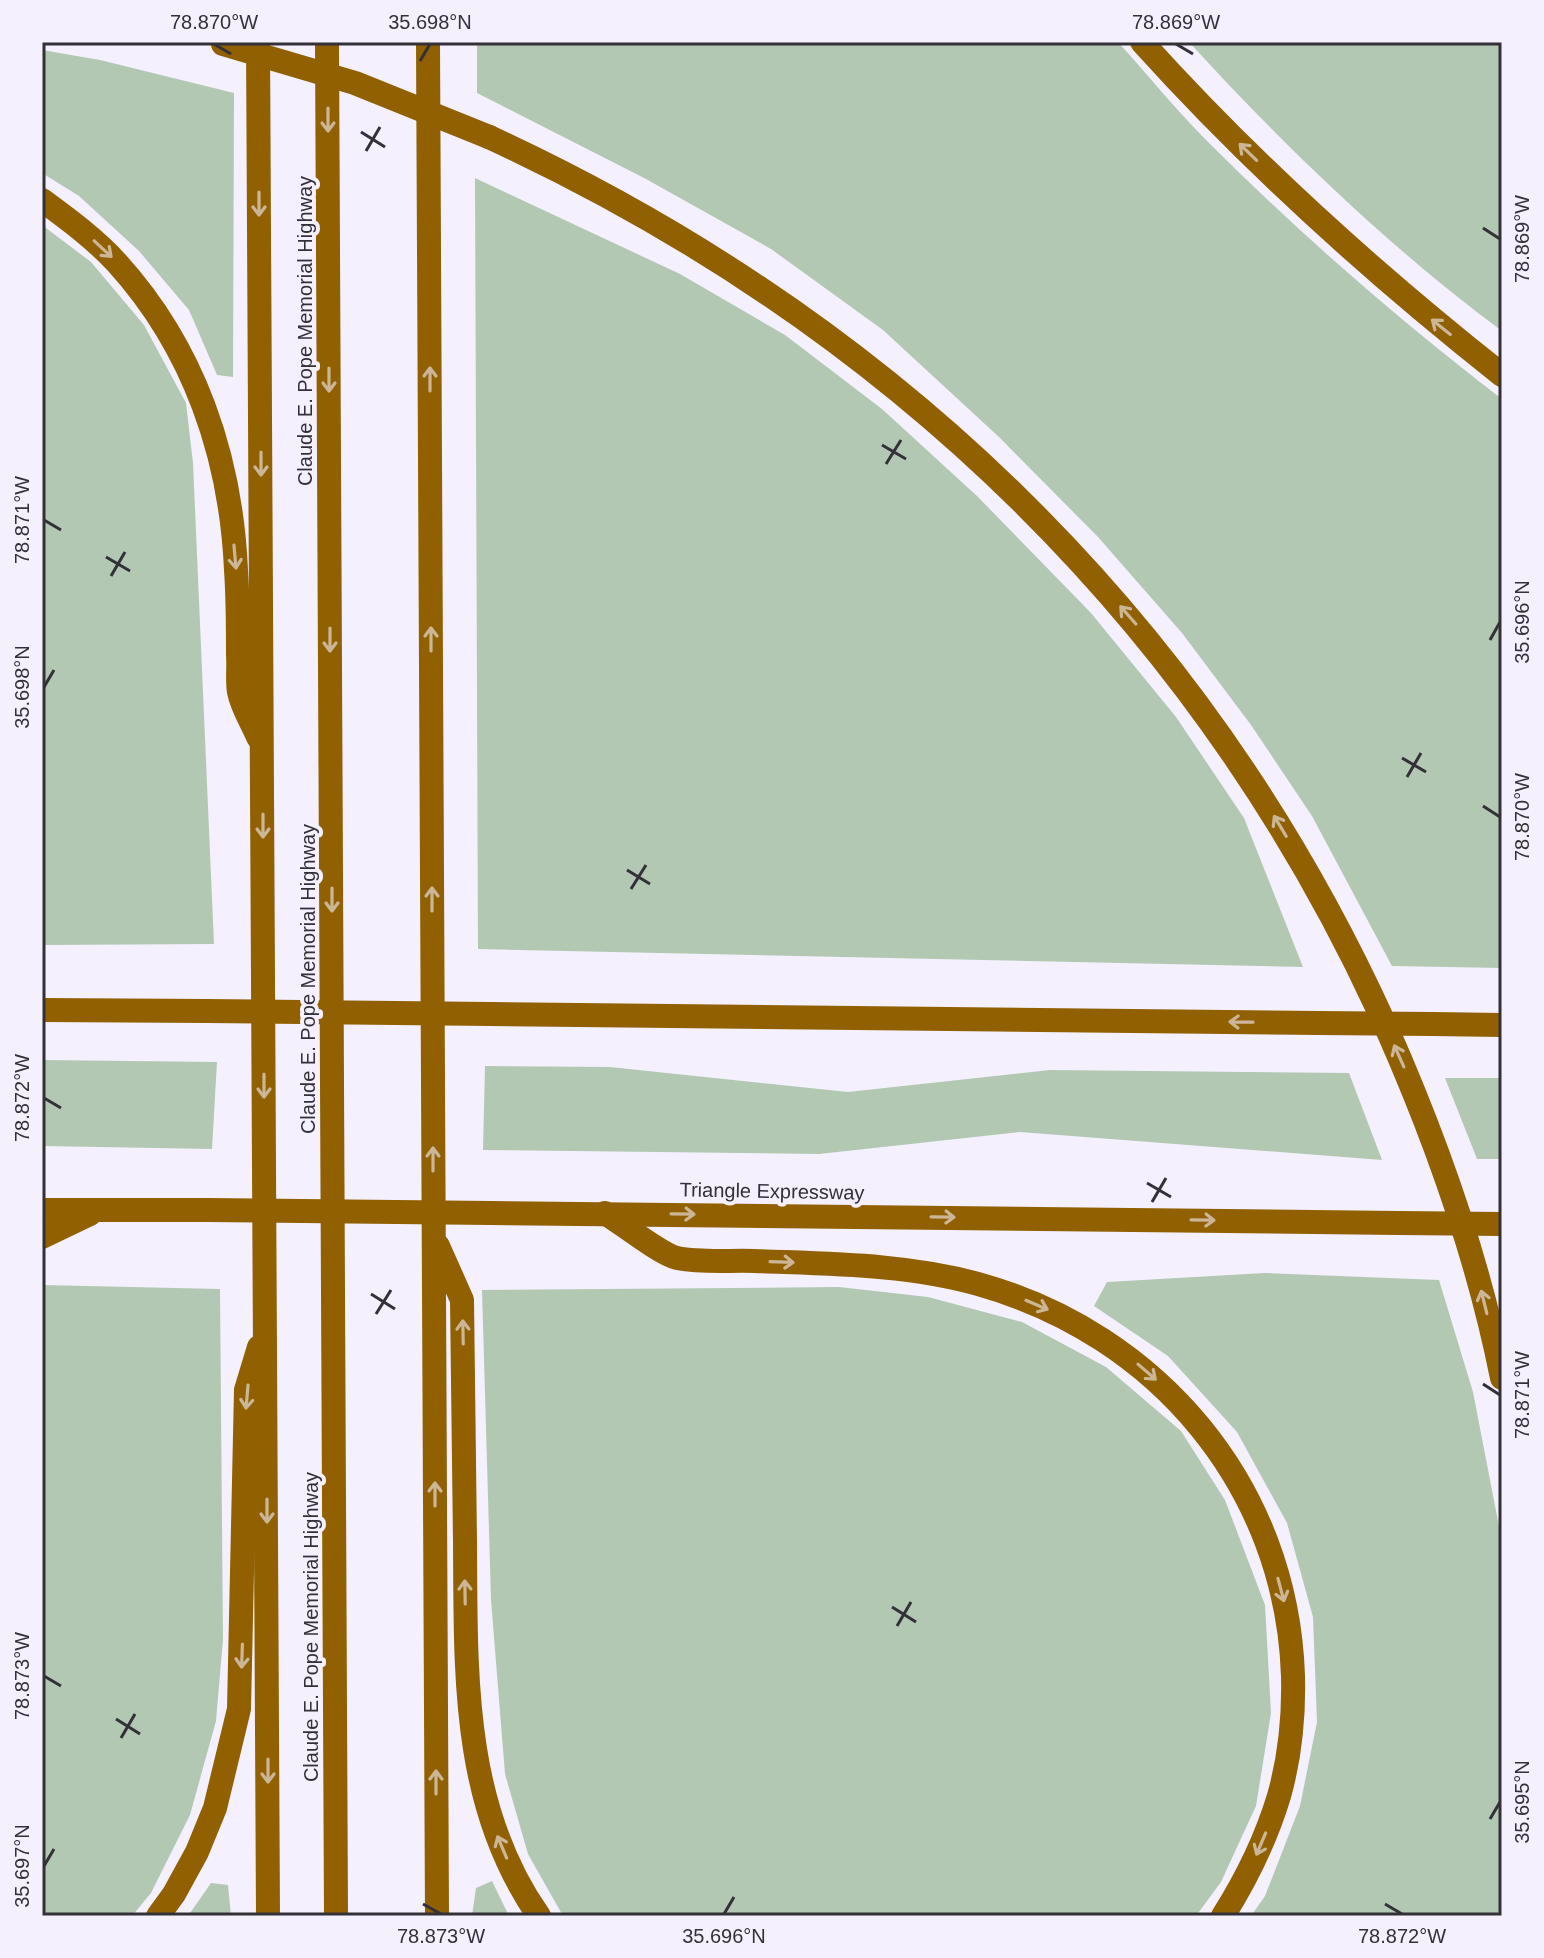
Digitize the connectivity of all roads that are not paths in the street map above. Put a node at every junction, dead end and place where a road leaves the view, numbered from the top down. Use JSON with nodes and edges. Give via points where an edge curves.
{"nodes":[{"id":1,"x":258,"y":42,"type":"edge"},
{"id":2,"x":327,"y":42,"type":"edge"},
{"id":3,"x":428,"y":42,"type":"edge"},
{"id":4,"x":1142,"y":42,"type":"edge"},
{"id":5,"x":217,"y":43,"type":"edge"},
{"id":6,"x":42,"y":200,"type":"edge"},
{"id":7,"x":1502,"y":375,"type":"edge"},
{"id":8,"x":262,"y":748,"type":"junction"},
{"id":9,"x":45,"y":1008,"type":"edge"},
{"id":10,"x":1502,"y":1025,"type":"edge"},
{"id":11,"x":42,"y":1210,"type":"edge"},
{"id":12,"x":96,"y":1211,"type":"junction"},
{"id":13,"x":605,"y":1213,"type":"junction"},
{"id":14,"x":1502,"y":1224,"type":"edge"},
{"id":15,"x":42,"y":1237,"type":"edge"},
{"id":16,"x":433,"y":1237,"type":"junction"},
{"id":17,"x":266,"y":1321,"type":"junction"},
{"id":18,"x":1502,"y":1378,"type":"edge"},
{"id":19,"x":158,"y":1916,"type":"edge"},
{"id":20,"x":268,"y":1916,"type":"edge"},
{"id":21,"x":336,"y":1916,"type":"edge"},
{"id":22,"x":437,"y":1916,"type":"edge"},
{"id":23,"x":539,"y":1916,"type":"edge"},
{"id":24,"x":1223,"y":1916,"type":"edge"}],
"edges":[{"from":1,"to":8,"type":"highway","one_way":true},
{"from":2,"to":21,"type":"highway","name":"Claude E. Pope Memorial Highway","one_way":true},
{"from":16,"to":3,"type":"highway","one_way":true},
{"from":7,"to":4,"type":"highway","one_way":true,"via":[[1298,202]]},
{"from":18,"to":5,"type":"highway","one_way":true,"bridge":true,"via":[[1475,1262],[1443,1162],[1360,970],[1255,785],[1197,700],[1129,616],[986,468],[908,397],[737,271],[647,217],[489,137],[355,83]]},
{"from":6,"to":8,"type":"highway","one_way":true,"via":[[80,228],[146,297],[194,379],[224,471],[236,568],[239,692]]},
{"from":8,"to":17,"type":"highway","one_way":true},
{"from":10,"to":9,"type":"highway","one_way":true,"bridge":true},
{"from":11,"to":12,"type":"highway","name":"Triangle Expressway"},
{"from":12,"to":13,"type":"highway","name":"Triangle Expressway","bridge":true},
{"from":12,"to":15,"type":"highway"},
{"from":13,"to":14,"type":"highway","name":"Triangle Expressway","one_way":true,"bridge":true},
{"from":13,"to":24,"type":"highway","one_way":true,"via":[[674,1258],[858,1266],[960,1280],[1013,1295],[1108,1341],[1173,1395],[1205,1431],[1255,1513],[1285,1603],[1292,1650],[1293,1699],[1280,1793],[1264,1839]]},
{"from":22,"to":16,"type":"highway","one_way":true},
{"from":23,"to":16,"type":"highway","one_way":true,"via":[[509,1864],[488,1812],[469,1723],[462,1300]]},
{"from":17,"to":19,"type":"highway","one_way":true,"via":[[246,1390],[239,1709],[215,1808],[197,1852]]},
{"from":17,"to":20,"type":"highway","one_way":true}]}
